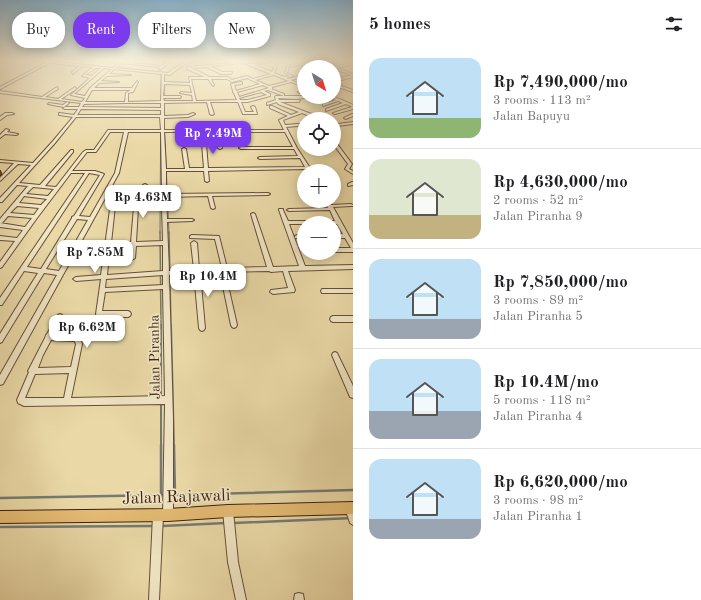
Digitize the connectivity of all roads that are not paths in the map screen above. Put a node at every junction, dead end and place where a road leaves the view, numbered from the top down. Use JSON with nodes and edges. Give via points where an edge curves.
{"nodes":[{"id":1,"x":55,"y":89,"type":"edge"},
{"id":2,"x":72,"y":89,"type":"edge"},
{"id":3,"x":79,"y":89,"type":"edge"},
{"id":4,"x":93,"y":89,"type":"edge"},
{"id":5,"x":133,"y":89,"type":"edge"},
{"id":6,"x":163,"y":89,"type":"edge"},
{"id":7,"x":192,"y":89,"type":"edge"},
{"id":8,"x":233,"y":89,"type":"edge"},
{"id":9,"x":245,"y":89,"type":"edge"},
{"id":10,"x":267,"y":89,"type":"edge"},
{"id":11,"x":271,"y":89,"type":"edge"},
{"id":12,"x":262,"y":91,"type":"junction"},
{"id":13,"x":0,"y":92,"type":"edge"},
{"id":14,"x":234,"y":92,"type":"junction"},
{"id":15,"x":193,"y":94,"type":"junction"},
{"id":16,"x":72,"y":95,"type":"junction"},
{"id":17,"x":146,"y":95,"type":"dead end"},
{"id":18,"x":268,"y":96,"type":"junction"},
{"id":19,"x":286,"y":96,"type":"junction"},
{"id":20,"x":42,"y":97,"type":"junction"},
{"id":21,"x":87,"y":97,"type":"junction"},
{"id":22,"x":102,"y":97,"type":"dead end"},
{"id":23,"x":113,"y":97,"type":"dead end"},
{"id":24,"x":162,"y":97,"type":"junction"},
{"id":25,"x":49,"y":98,"type":"junction"},
{"id":26,"x":59,"y":99,"type":"junction"},
{"id":27,"x":238,"y":99,"type":"junction"},
{"id":28,"x":297,"y":99,"type":"edge"},
{"id":29,"x":65,"y":100,"type":"junction"},
{"id":30,"x":263,"y":100,"type":"dead end"},
{"id":31,"x":297,"y":100,"type":"edge"},
{"id":32,"x":33,"y":101,"type":"dead end"},
{"id":33,"x":70,"y":101,"type":"junction"},
{"id":34,"x":279,"y":101,"type":"junction"},
{"id":35,"x":341,"y":101,"type":"edge"},
{"id":36,"x":84,"y":102,"type":"junction"},
{"id":37,"x":100,"y":102,"type":"junction"},
{"id":38,"x":112,"y":102,"type":"junction"},
{"id":39,"x":126,"y":102,"type":"junction"},
{"id":40,"x":195,"y":102,"type":"junction"},
{"id":41,"x":208,"y":102,"type":"junction"},
{"id":42,"x":42,"y":103,"type":"dead end"},
{"id":43,"x":143,"y":103,"type":"junction"},
{"id":44,"x":162,"y":103,"type":"junction"},
{"id":45,"x":346,"y":103,"type":"junction"},
{"id":46,"x":49,"y":104,"type":"dead end"},
{"id":47,"x":252,"y":107,"type":"dead end"},
{"id":48,"x":353,"y":107,"type":"edge"},
{"id":49,"x":65,"y":108,"type":"dead end"},
{"id":50,"x":80,"y":109,"type":"junction"},
{"id":51,"x":162,"y":109,"type":"junction"},
{"id":52,"x":327,"y":110,"type":"dead end"},
{"id":53,"x":302,"y":112,"type":"edge"},
{"id":54,"x":338,"y":112,"type":"edge"},
{"id":55,"x":12,"y":114,"type":"dead end"},
{"id":56,"x":60,"y":114,"type":"dead end"},
{"id":57,"x":192,"y":114,"type":"dead end"},
{"id":58,"x":212,"y":114,"type":"dead end"},
{"id":59,"x":297,"y":114,"type":"edge"},
{"id":60,"x":353,"y":115,"type":"edge"},
{"id":61,"x":75,"y":116,"type":"junction"},
{"id":62,"x":138,"y":116,"type":"junction"},
{"id":63,"x":291,"y":116,"type":"junction"},
{"id":64,"x":162,"y":117,"type":"junction"},
{"id":65,"x":0,"y":118,"type":"edge"},
{"id":66,"x":346,"y":118,"type":"dead end"},
{"id":67,"x":136,"y":123,"type":"dead end"},
{"id":68,"x":353,"y":123,"type":"edge"},
{"id":69,"x":341,"y":124,"type":"edge"},
{"id":70,"x":297,"y":125,"type":"edge"},
{"id":71,"x":285,"y":126,"type":"junction"},
{"id":72,"x":202,"y":131,"type":"junction"},
{"id":73,"x":218,"y":131,"type":"junction"},
{"id":74,"x":287,"y":131,"type":"junction"},
{"id":75,"x":126,"y":132,"type":"junction"},
{"id":76,"x":163,"y":132,"type":"junction"},
{"id":77,"x":184,"y":132,"type":"junction"},
{"id":78,"x":3,"y":134,"type":"edge"},
{"id":79,"x":16,"y":134,"type":"dead end"},
{"id":80,"x":185,"y":144,"type":"dead end"},
{"id":81,"x":220,"y":148,"type":"dead end"},
{"id":82,"x":241,"y":148,"type":"dead end"},
{"id":83,"x":256,"y":148,"type":"junction"},
{"id":84,"x":295,"y":148,"type":"junction"},
{"id":85,"x":184,"y":149,"type":"dead end"},
{"id":86,"x":72,"y":151,"type":"dead end"},
{"id":87,"x":341,"y":152,"type":"edge"},
{"id":88,"x":260,"y":158,"type":"junction"},
{"id":89,"x":302,"y":158,"type":"junction"},
{"id":90,"x":0,"y":161,"type":"edge"},
{"id":91,"x":18,"y":162,"type":"junction"},
{"id":92,"x":34,"y":164,"type":"junction"},
{"id":93,"x":305,"y":164,"type":"edge"},
{"id":94,"x":264,"y":168,"type":"junction"},
{"id":95,"x":205,"y":169,"type":"junction"},
{"id":96,"x":164,"y":170,"type":"junction"},
{"id":97,"x":187,"y":170,"type":"junction"},
{"id":98,"x":297,"y":170,"type":"edge"},
{"id":99,"x":0,"y":171,"type":"edge"},
{"id":100,"x":8,"y":172,"type":"junction"},
{"id":101,"x":70,"y":172,"type":"junction"},
{"id":102,"x":86,"y":173,"type":"junction"},
{"id":103,"x":353,"y":173,"type":"edge"},
{"id":104,"x":0,"y":180,"type":"edge"},
{"id":105,"x":207,"y":181,"type":"dead end"},
{"id":106,"x":16,"y":184,"type":"junction"},
{"id":107,"x":146,"y":185,"type":"dead end"},
{"id":108,"x":31,"y":186,"type":"junction"},
{"id":109,"x":42,"y":186,"type":"junction"},
{"id":110,"x":58,"y":188,"type":"junction"},
{"id":111,"x":90,"y":193,"type":"junction"},
{"id":112,"x":268,"y":194,"type":"dead end"},
{"id":113,"x":3,"y":195,"type":"edge"},
{"id":114,"x":23,"y":195,"type":"junction"},
{"id":115,"x":105,"y":195,"type":"junction"},
{"id":116,"x":145,"y":195,"type":"junction"},
{"id":117,"x":210,"y":195,"type":"junction"},
{"id":118,"x":114,"y":196,"type":"junction"},
{"id":119,"x":164,"y":196,"type":"junction"},
{"id":120,"x":50,"y":198,"type":"junction"},
{"id":121,"x":0,"y":201,"type":"edge"},
{"id":122,"x":15,"y":204,"type":"junction"},
{"id":123,"x":341,"y":205,"type":"edge"},
{"id":124,"x":351,"y":205,"type":"dead end"},
{"id":125,"x":164,"y":206,"type":"junction"},
{"id":126,"x":43,"y":207,"type":"junction"},
{"id":127,"x":213,"y":208,"type":"dead end"},
{"id":128,"x":305,"y":208,"type":"edge"},
{"id":129,"x":281,"y":210,"type":"dead end"},
{"id":130,"x":289,"y":210,"type":"dead end"},
{"id":131,"x":7,"y":214,"type":"junction"},
{"id":132,"x":253,"y":214,"type":"dead end"},
{"id":133,"x":35,"y":217,"type":"junction"},
{"id":134,"x":74,"y":218,"type":"junction"},
{"id":135,"x":91,"y":219,"type":"junction"},
{"id":136,"x":192,"y":220,"type":"dead end"},
{"id":137,"x":165,"y":221,"type":"junction"},
{"id":138,"x":0,"y":222,"type":"edge"},
{"id":139,"x":286,"y":223,"type":"junction"},
{"id":140,"x":297,"y":223,"type":"edge"},
{"id":141,"x":0,"y":225,"type":"edge"},
{"id":142,"x":341,"y":227,"type":"edge"},
{"id":143,"x":26,"y":228,"type":"junction"},
{"id":144,"x":341,"y":236,"type":"edge"},
{"id":145,"x":346,"y":236,"type":"junction"},
{"id":146,"x":192,"y":237,"type":"dead end"},
{"id":147,"x":0,"y":238,"type":"edge"},
{"id":148,"x":18,"y":240,"type":"junction"},
{"id":149,"x":194,"y":243,"type":"dead end"},
{"id":150,"x":133,"y":244,"type":"junction"},
{"id":151,"x":165,"y":244,"type":"junction"},
{"id":152,"x":108,"y":245,"type":"junction"},
{"id":153,"x":353,"y":249,"type":"edge"},
{"id":154,"x":341,"y":250,"type":"edge"},
{"id":155,"x":132,"y":258,"type":"dead end"},
{"id":156,"x":0,"y":266,"type":"edge"},
{"id":157,"x":353,"y":267,"type":"edge"},
{"id":158,"x":23,"y":268,"type":"junction"},
{"id":159,"x":303,"y":269,"type":"junction"},
{"id":160,"x":271,"y":270,"type":"junction"},
{"id":161,"x":285,"y":270,"type":"junction"},
{"id":162,"x":42,"y":271,"type":"junction"},
{"id":163,"x":196,"y":271,"type":"junction"},
{"id":164,"x":224,"y":271,"type":"junction"},
{"id":165,"x":166,"y":272,"type":"junction"},
{"id":166,"x":61,"y":273,"type":"junction"},
{"id":167,"x":104,"y":276,"type":"junction"},
{"id":168,"x":76,"y":279,"type":"dead end"},
{"id":169,"x":166,"y":287,"type":"junction"},
{"id":170,"x":102,"y":290,"type":"junction"},
{"id":171,"x":324,"y":291,"type":"dead end"},
{"id":172,"x":353,"y":291,"type":"edge"},
{"id":173,"x":273,"y":292,"type":"dead end"},
{"id":174,"x":0,"y":303,"type":"edge"},
{"id":175,"x":128,"y":314,"type":"dead end"},
{"id":176,"x":60,"y":317,"type":"dead end"},
{"id":177,"x":333,"y":318,"type":"dead end"},
{"id":178,"x":353,"y":319,"type":"edge"},
{"id":179,"x":234,"y":325,"type":"dead end"},
{"id":180,"x":202,"y":328,"type":"dead end"},
{"id":181,"x":48,"y":337,"type":"junction"},
{"id":182,"x":0,"y":340,"type":"edge"},
{"id":183,"x":335,"y":355,"type":"dead end"},
{"id":184,"x":73,"y":370,"type":"junction"},
{"id":185,"x":32,"y":371,"type":"junction"},
{"id":186,"x":0,"y":382,"type":"edge"},
{"id":187,"x":351,"y":382,"type":"edge"},
{"id":188,"x":353,"y":394,"type":"edge"},
{"id":189,"x":168,"y":400,"type":"junction"},
{"id":190,"x":67,"y":401,"type":"junction"},
{"id":191,"x":352,"y":508,"type":"edge"},
{"id":192,"x":228,"y":511,"type":"junction"},
{"id":193,"x":163,"y":515,"type":"junction"},
{"id":194,"x":0,"y":517,"type":"edge"},
{"id":195,"x":353,"y":520,"type":"edge"},
{"id":196,"x":154,"y":600,"type":"edge"},
{"id":197,"x":241,"y":600,"type":"edge"}],
"edges":[{"from":1,"to":20,"type":"street"},
{"from":2,"to":26,"type":"street"},
{"from":3,"to":16,"type":"street"},
{"from":4,"to":21,"type":"street"},
{"from":5,"to":39,"type":"street","via":[[128,93]]},
{"from":6,"to":24,"type":"street","name":"Jalan Piranha"},
{"from":7,"to":15,"type":"street"},
{"from":8,"to":14,"type":"street"},
{"from":9,"to":14,"type":"street"},
{"from":10,"to":12,"type":"street"},
{"from":11,"to":19,"type":"street"},
{"from":12,"to":18,"type":"street"},
{"from":12,"to":27,"type":"street"},
{"from":13,"to":20,"type":"street"},
{"from":14,"to":27,"type":"street"},
{"from":15,"to":24,"type":"street"},
{"from":15,"to":40,"type":"street"},
{"from":16,"to":21,"type":"street"},
{"from":16,"to":29,"type":"street"},
{"from":17,"to":43,"type":"street"},
{"from":18,"to":27,"type":"street","via":[[248,101]]},
{"from":18,"to":30,"type":"street"},
{"from":19,"to":28,"type":"street"},
{"from":19,"to":34,"type":"street","via":[[276,97]]},
{"from":20,"to":25,"type":"street"},
{"from":20,"to":32,"type":"street"},
{"from":21,"to":36,"type":"street"},
{"from":22,"to":37,"type":"street"},
{"from":23,"to":38,"type":"street"},
{"from":24,"to":44,"type":"street","name":"Jalan Piranha"},
{"from":25,"to":26,"type":"street"},
{"from":25,"to":42,"type":"street"},
{"from":26,"to":29,"type":"street"},
{"from":27,"to":41,"type":"street"},
{"from":27,"to":47,"type":"street","via":[[244,114],[256,113]]},
{"from":29,"to":33,"type":"street"},
{"from":31,"to":34,"type":"street"},
{"from":33,"to":36,"type":"street"},
{"from":33,"to":46,"type":"street","via":[[65,106]]},
{"from":34,"to":53,"type":"street"},
{"from":34,"to":63,"type":"street","via":[[270,106]]},
{"from":35,"to":45,"type":"street"},
{"from":36,"to":37,"type":"street"},
{"from":36,"to":50,"type":"street"},
{"from":37,"to":38,"type":"street"},
{"from":38,"to":39,"type":"street"},
{"from":39,"to":43,"type":"street"},
{"from":40,"to":41,"type":"street"},
{"from":40,"to":44,"type":"street"},
{"from":41,"to":58,"type":"street"},
{"from":43,"to":44,"type":"street"},
{"from":44,"to":51,"type":"street","name":"Jalan Piranha"},
{"from":45,"to":48,"type":"street"},
{"from":45,"to":52,"type":"street"},
{"from":48,"to":54,"type":"street"},
{"from":49,"to":50,"type":"street"},
{"from":50,"to":51,"type":"street"},
{"from":50,"to":61,"type":"street"},
{"from":51,"to":64,"type":"street","name":"Jalan Piranha"},
{"from":55,"to":65,"type":"street"},
{"from":56,"to":61,"type":"street"},
{"from":57,"to":64,"type":"street"},
{"from":59,"to":63,"type":"street"},
{"from":60,"to":66,"type":"street"},
{"from":61,"to":62,"type":"street"},
{"from":61,"to":92,"type":"street"},
{"from":62,"to":64,"type":"street"},
{"from":62,"to":67,"type":"street"},
{"from":63,"to":71,"type":"street","via":[[282,119]]},
{"from":64,"to":76,"type":"street","name":"Jalan Piranha"},
{"from":68,"to":69,"type":"street"},
{"from":70,"to":71,"type":"street"},
{"from":71,"to":74,"type":"street"},
{"from":72,"to":73,"type":"street"},
{"from":72,"to":77,"type":"street"},
{"from":72,"to":95,"type":"street"},
{"from":73,"to":74,"type":"street"},
{"from":73,"to":81,"type":"street"},
{"from":74,"to":84,"type":"street"},
{"from":75,"to":76,"type":"street"},
{"from":75,"to":101,"type":"street","via":[[109,131],[95,151],[86,151]]},
{"from":75,"to":115,"type":"street","via":[[118,170]]},
{"from":76,"to":77,"type":"street"},
{"from":76,"to":96,"type":"street","name":"Jalan Piranha"},
{"from":77,"to":80,"type":"street"},
{"from":78,"to":79,"type":"street"},
{"from":82,"to":83,"type":"street"},
{"from":83,"to":84,"type":"street"},
{"from":83,"to":88,"type":"street"},
{"from":84,"to":89,"type":"street"},
{"from":85,"to":97,"type":"street"},
{"from":86,"to":109,"type":"street"},
{"from":87,"to":103,"type":"street","via":[[350,164],[347,170]]},
{"from":88,"to":89,"type":"street"},
{"from":88,"to":94,"type":"street"},
{"from":89,"to":93,"type":"street"},
{"from":90,"to":91,"type":"street"},
{"from":91,"to":92,"type":"street"},
{"from":91,"to":100,"type":"street"},
{"from":92,"to":106,"type":"street"},
{"from":94,"to":95,"type":"street"},
{"from":94,"to":98,"type":"street"},
{"from":95,"to":97,"type":"street"},
{"from":95,"to":105,"type":"street"},
{"from":96,"to":97,"type":"street"},
{"from":96,"to":119,"type":"street","name":"Jalan Piranha"},
{"from":99,"to":100,"type":"street"},
{"from":100,"to":104,"type":"street"},
{"from":101,"to":102,"type":"street"},
{"from":101,"to":110,"type":"street"},
{"from":102,"to":111,"type":"street","via":[[102,174]]},
{"from":102,"to":158,"type":"street"},
{"from":106,"to":108,"type":"street"},
{"from":106,"to":113,"type":"street"},
{"from":107,"to":116,"type":"street"},
{"from":108,"to":109,"type":"street"},
{"from":108,"to":114,"type":"street"},
{"from":109,"to":110,"type":"street"},
{"from":110,"to":120,"type":"street"},
{"from":111,"to":115,"type":"street"},
{"from":111,"to":134,"type":"street"},
{"from":112,"to":117,"type":"street"},
{"from":113,"to":121,"type":"street"},
{"from":114,"to":120,"type":"street"},
{"from":114,"to":122,"type":"street"},
{"from":115,"to":118,"type":"street"},
{"from":115,"to":135,"type":"street"},
{"from":116,"to":118,"type":"street"},
{"from":116,"to":119,"type":"street"},
{"from":117,"to":119,"type":"street"},
{"from":117,"to":127,"type":"street"},
{"from":118,"to":152,"type":"street"},
{"from":119,"to":125,"type":"street","name":"Jalan Piranha"},
{"from":120,"to":126,"type":"street"},
{"from":122,"to":126,"type":"street"},
{"from":122,"to":131,"type":"street"},
{"from":123,"to":124,"type":"street"},
{"from":125,"to":137,"type":"street","name":"Jalan Piranha"},
{"from":125,"to":150,"type":"street","via":[[136,207]]},
{"from":126,"to":133,"type":"street"},
{"from":128,"to":130,"type":"street"},
{"from":129,"to":139,"type":"street"},
{"from":131,"to":133,"type":"street"},
{"from":131,"to":138,"type":"street"},
{"from":132,"to":160,"type":"street"},
{"from":133,"to":143,"type":"street"},
{"from":134,"to":135,"type":"street"},
{"from":134,"to":162,"type":"street"},
{"from":135,"to":166,"type":"street"},
{"from":136,"to":137,"type":"street"},
{"from":137,"to":151,"type":"street","name":"Jalan Piranha"},
{"from":139,"to":140,"type":"street"},
{"from":139,"to":159,"type":"street"},
{"from":141,"to":143,"type":"street"},
{"from":142,"to":145,"type":"street"},
{"from":143,"to":148,"type":"street"},
{"from":144,"to":145,"type":"street"},
{"from":145,"to":153,"type":"street"},
{"from":146,"to":164,"type":"street","via":[[217,238]]},
{"from":147,"to":148,"type":"street"},
{"from":148,"to":156,"type":"street"},
{"from":149,"to":163,"type":"street"},
{"from":150,"to":151,"type":"street"},
{"from":150,"to":152,"type":"street"},
{"from":150,"to":155,"type":"street"},
{"from":151,"to":165,"type":"street","name":"Jalan Piranha"},
{"from":152,"to":167,"type":"street"},
{"from":153,"to":154,"type":"street"},
{"from":157,"to":159,"type":"street"},
{"from":158,"to":162,"type":"street"},
{"from":158,"to":174,"type":"street"},
{"from":159,"to":161,"type":"street"},
{"from":160,"to":161,"type":"street"},
{"from":160,"to":164,"type":"street"},
{"from":161,"to":173,"type":"street","via":[[292,290]]},
{"from":162,"to":166,"type":"street"},
{"from":162,"to":182,"type":"street"},
{"from":163,"to":164,"type":"street"},
{"from":163,"to":165,"type":"street"},
{"from":163,"to":180,"type":"street"},
{"from":164,"to":179,"type":"street"},
{"from":165,"to":167,"type":"street"},
{"from":165,"to":169,"type":"street","name":"Jalan Piranha"},
{"from":166,"to":186,"type":"street"},
{"from":167,"to":168,"type":"street"},
{"from":167,"to":170,"type":"street"},
{"from":169,"to":170,"type":"street"},
{"from":169,"to":189,"type":"street","name":"Jalan Piranha"},
{"from":170,"to":175,"type":"street","via":[[99,314]]},
{"from":171,"to":172,"type":"street"},
{"from":176,"to":181,"type":"street"},
{"from":177,"to":178,"type":"street"},
{"from":181,"to":184,"type":"street","via":[[78,340]]},
{"from":181,"to":185,"type":"street"},
{"from":183,"to":187,"type":"street"},
{"from":184,"to":185,"type":"street"},
{"from":184,"to":190,"type":"street"},
{"from":185,"to":190,"type":"street","via":[[21,400]]},
{"from":187,"to":188,"type":"street"},
{"from":189,"to":190,"type":"street"},
{"from":189,"to":193,"type":"street","name":"Jalan Piranha"},
{"from":191,"to":192,"type":"main road","name":"Jalan Rajawali"},
{"from":191,"to":195,"type":"street"},
{"from":192,"to":193,"type":"main road","name":"Jalan Rajawali"},
{"from":192,"to":197,"type":"street","via":[[233,562]]},
{"from":193,"to":194,"type":"main road","name":"Jalan Rajawali"},
{"from":193,"to":196,"type":"street","name":"Jalan Piranha"}]}
